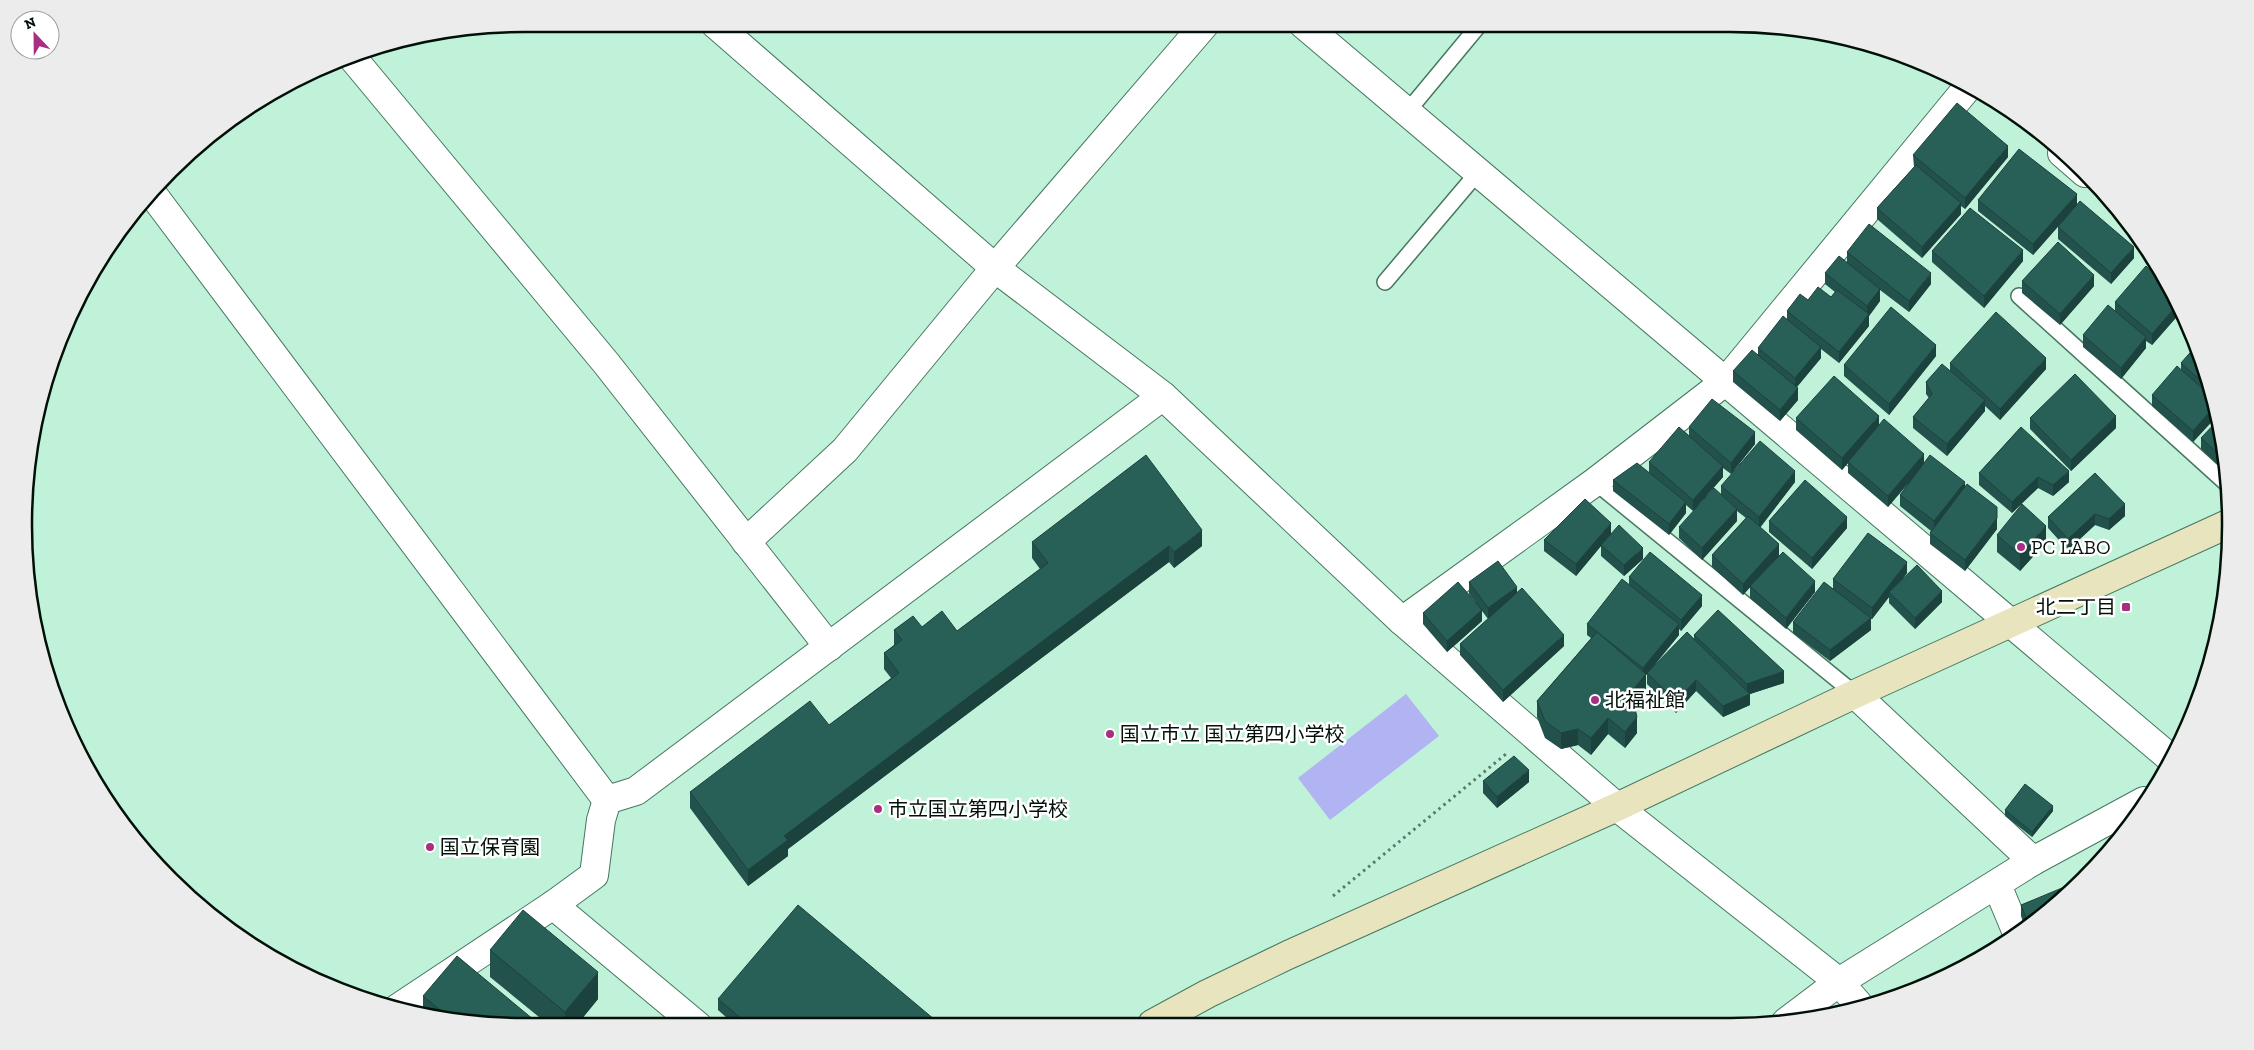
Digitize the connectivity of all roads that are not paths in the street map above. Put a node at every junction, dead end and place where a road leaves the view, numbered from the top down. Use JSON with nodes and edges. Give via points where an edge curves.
{"nodes":[{"id":1,"x":724,"y":32,"type":"edge"},
{"id":2,"x":1198,"y":32,"type":"edge"},
{"id":3,"x":1312,"y":32,"type":"edge"},
{"id":4,"x":1473,"y":32,"type":"edge"},
{"id":5,"x":357,"y":63,"type":"edge"},
{"id":6,"x":1964,"y":92,"type":"edge"},
{"id":7,"x":1407,"y":112,"type":"junction"},
{"id":8,"x":1479,"y":171,"type":"junction"},
{"id":9,"x":156,"y":199,"type":"edge"},
{"id":10,"x":995,"y":268,"type":"junction"},
{"id":11,"x":1385,"y":282,"type":"dead end"},
{"id":12,"x":2019,"y":296,"type":"dead end"},
{"id":13,"x":1726,"y":381,"type":"junction"},
{"id":14,"x":1163,"y":396,"type":"junction"},
{"id":15,"x":2218,"y":476,"type":"edge"},
{"id":16,"x":1595,"y":482,"type":"junction"},
{"id":17,"x":2222,"y":527,"type":"edge"},
{"id":18,"x":746,"y":542,"type":"junction"},
{"id":19,"x":1402,"y":621,"type":"junction"},
{"id":20,"x":2011,"y":624,"type":"junction"},
{"id":21,"x":829,"y":647,"type":"junction"},
{"id":22,"x":1855,"y":694,"type":"junction"},
{"id":23,"x":2165,"y":754,"type":"edge"},
{"id":24,"x":607,"y":800,"type":"junction"},
{"id":25,"x":1617,"y":807,"type":"junction"},
{"id":26,"x":2132,"y":807,"type":"edge"},
{"id":27,"x":2033,"y":861,"type":"junction"},
{"id":28,"x":1997,"y":885,"type":"junction"},
{"id":29,"x":553,"y":905,"type":"junction"},
{"id":30,"x":2014,"y":926,"type":"edge"},
{"id":31,"x":1839,"y":982,"type":"junction"},
{"id":32,"x":1856,"y":1001,"type":"edge"},
{"id":33,"x":406,"y":1003,"type":"edge"},
{"id":34,"x":1799,"y":1012,"type":"edge"},
{"id":35,"x":688,"y":1018,"type":"edge"},
{"id":36,"x":1163,"y":1018,"type":"edge"}],
"edges":[{"from":1,"to":10,"type":"street"},
{"from":2,"to":10,"type":"street"},
{"from":3,"to":7,"type":"street"},
{"from":4,"to":7,"type":"lane"},
{"from":5,"to":18,"type":"street","via":[[606,363]]},
{"from":6,"to":13,"type":"street"},
{"from":7,"to":8,"type":"street"},
{"from":8,"to":11,"type":"lane"},
{"from":8,"to":13,"type":"street"},
{"from":9,"to":24,"type":"street"},
{"from":10,"to":14,"type":"street"},
{"from":10,"to":18,"type":"street","via":[[845,450]]},
{"from":12,"to":15,"type":"lane"},
{"from":13,"to":16,"type":"street"},
{"from":13,"to":20,"type":"street"},
{"from":14,"to":19,"type":"street"},
{"from":14,"to":21,"type":"street"},
{"from":16,"to":19,"type":"street"},
{"from":16,"to":22,"type":"lane"},
{"from":17,"to":20,"type":"street"},
{"from":18,"to":21,"type":"street"},
{"from":19,"to":25,"type":"street"},
{"from":20,"to":22,"type":"street"},
{"from":20,"to":23,"type":"street"},
{"from":21,"to":24,"type":"street","via":[[636,791]]},
{"from":22,"to":25,"type":"street"},
{"from":22,"to":27,"type":"street"},
{"from":24,"to":29,"type":"street","via":[[594,874]]},
{"from":25,"to":31,"type":"street"},
{"from":25,"to":36,"type":"street","via":[[1288,956]]},
{"from":26,"to":27,"type":"street"},
{"from":27,"to":28,"type":"street"},
{"from":28,"to":30,"type":"street"},
{"from":28,"to":31,"type":"street"},
{"from":29,"to":33,"type":"street"},
{"from":29,"to":35,"type":"street"},
{"from":31,"to":32,"type":"street"},
{"from":31,"to":34,"type":"street"}]}
